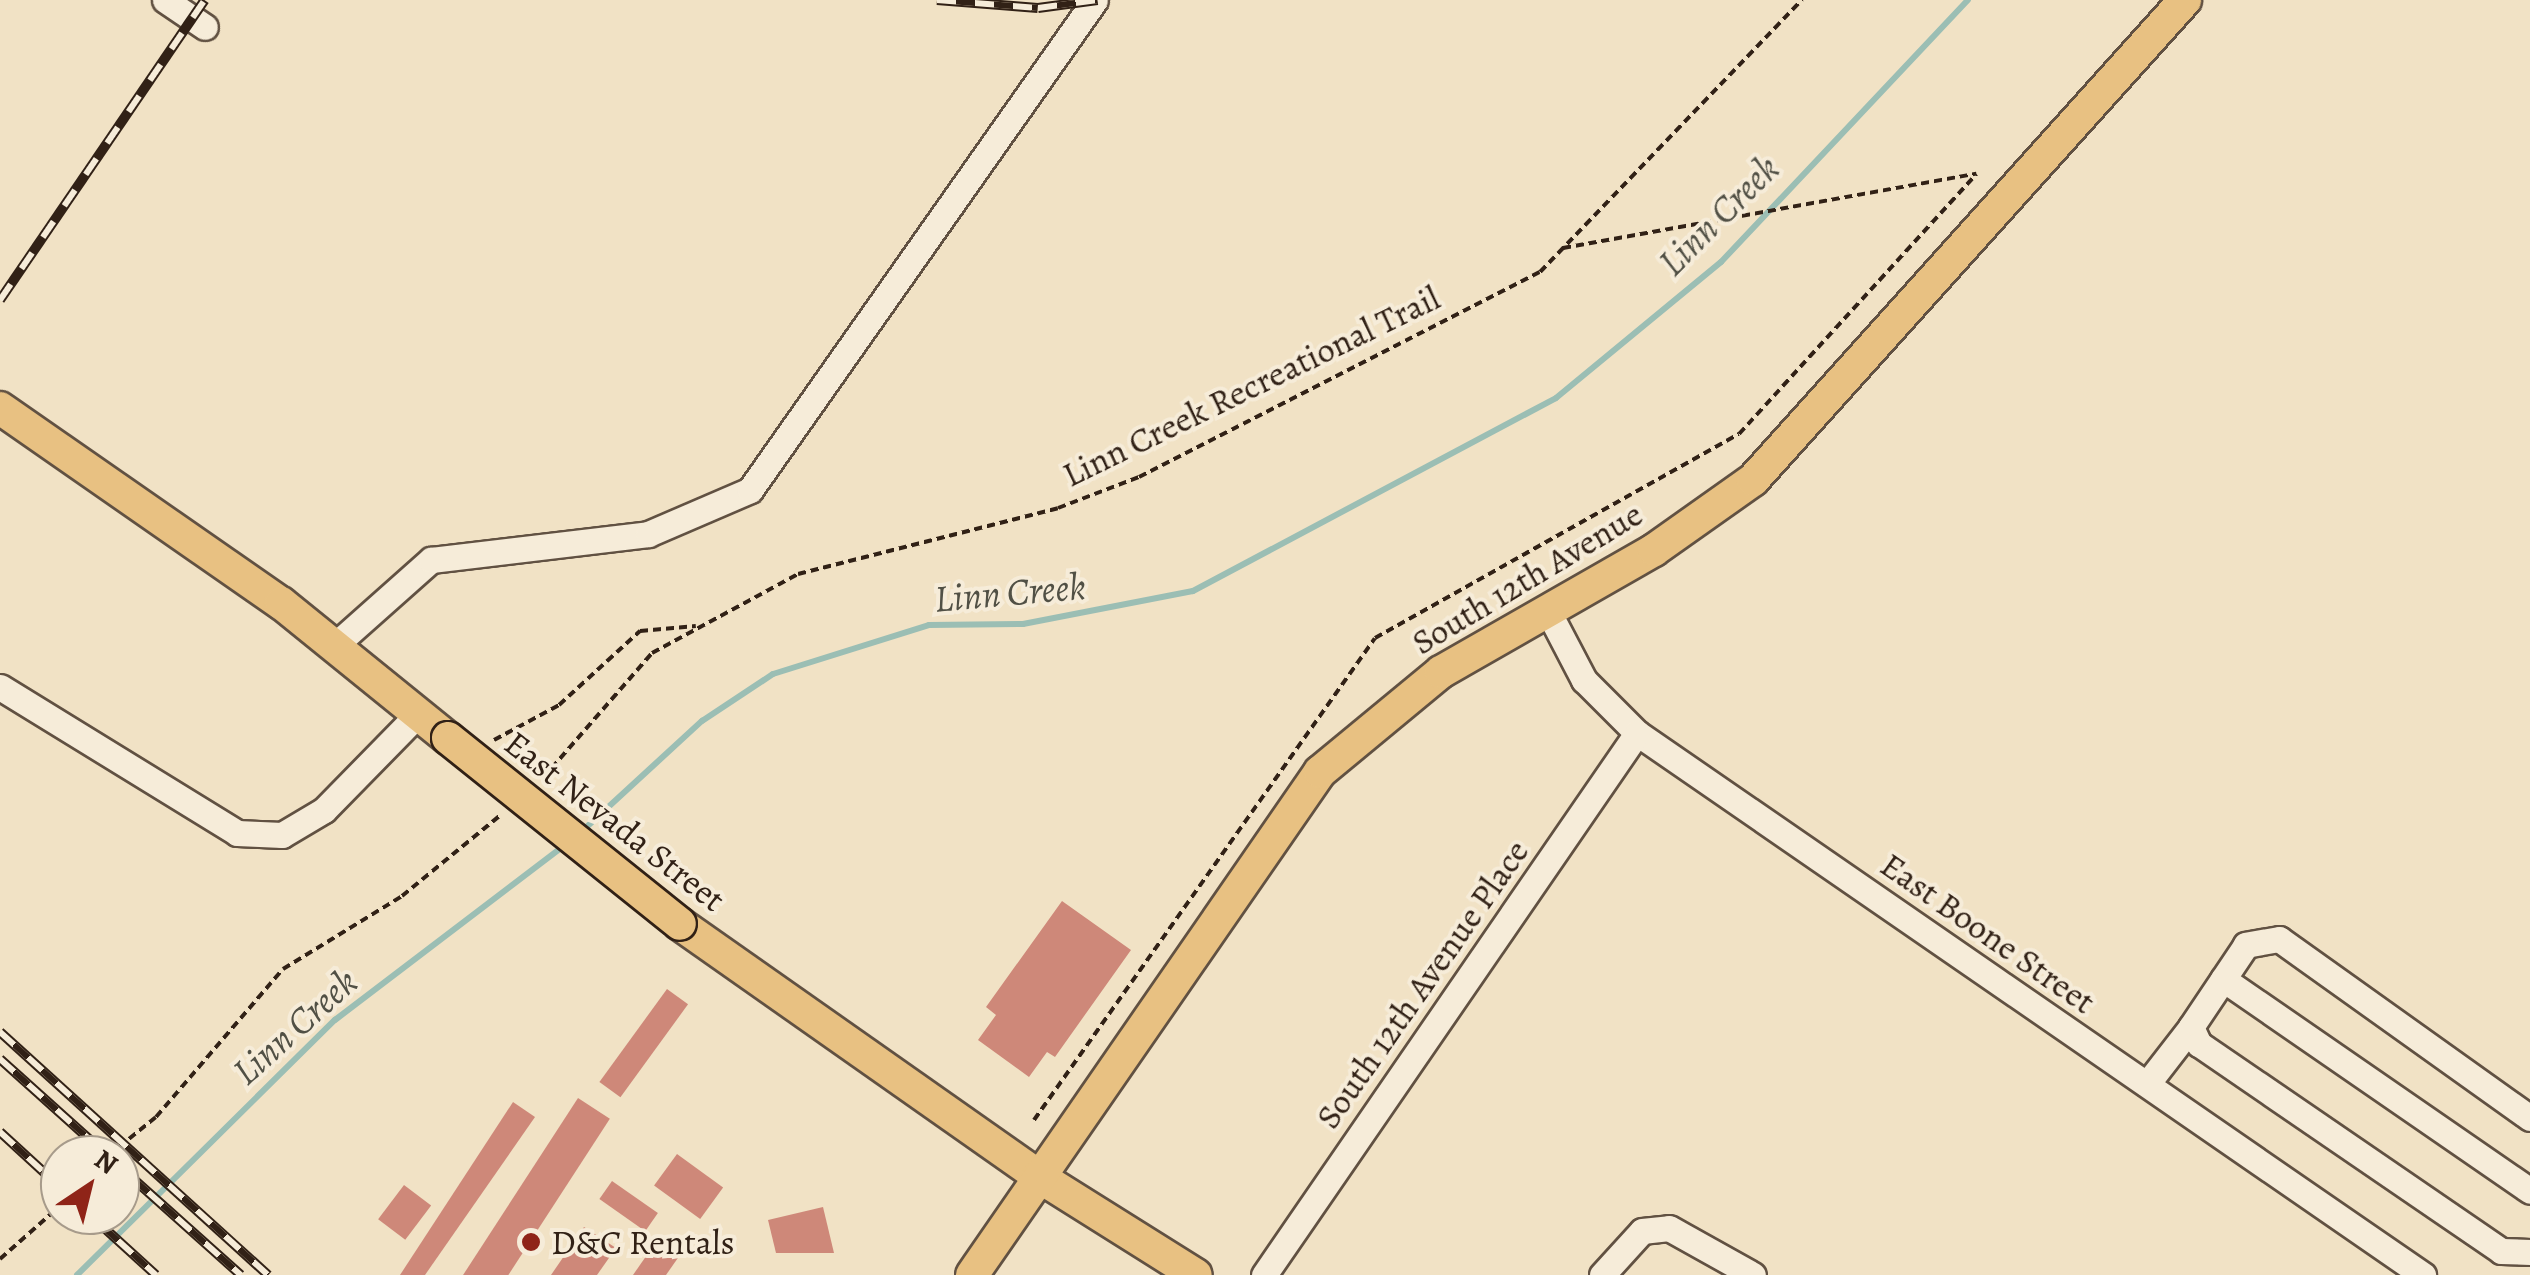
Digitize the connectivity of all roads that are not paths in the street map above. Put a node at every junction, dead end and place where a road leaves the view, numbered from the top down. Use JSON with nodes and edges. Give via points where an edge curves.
{"nodes":[{"id":1,"x":165,"y":0,"type":"edge"},
{"id":2,"x":1095,"y":0,"type":"edge"},
{"id":3,"x":2185,"y":0,"type":"edge"},
{"id":4,"x":204,"y":27,"type":"dead end"},
{"id":5,"x":0,"y":408,"type":"edge"},
{"id":6,"x":1550,"y":613,"type":"junction"},
{"id":7,"x":334,"y":646,"type":"junction"},
{"id":8,"x":0,"y":686,"type":"edge"},
{"id":9,"x":418,"y":714,"type":"junction"},
{"id":10,"x":1637,"y":733,"type":"junction"},
{"id":11,"x":2223,"y":979,"type":"junction"},
{"id":12,"x":2190,"y":1027,"type":"junction"},
{"id":13,"x":2146,"y":1084,"type":"junction"},
{"id":14,"x":2530,"y":1118,"type":"edge"},
{"id":15,"x":1038,"y":1176,"type":"junction"},
{"id":16,"x":2530,"y":1192,"type":"edge"},
{"id":17,"x":2530,"y":1252,"type":"edge"},
{"id":18,"x":972,"y":1275,"type":"edge"},
{"id":19,"x":1196,"y":1275,"type":"edge"},
{"id":20,"x":1264,"y":1275,"type":"edge"},
{"id":21,"x":1602,"y":1275,"type":"edge"},
{"id":22,"x":1753,"y":1275,"type":"edge"},
{"id":23,"x":2423,"y":1275,"type":"edge"}],
"edges":[{"from":1,"to":4,"type":"street"},
{"from":2,"to":7,"type":"street","via":[[750,490],[648,534],[432,560]]},
{"from":3,"to":6,"type":"main road","name":"South 12th Avenue","via":[[1753,480]]},
{"from":5,"to":7,"type":"main road","name":"East Nevada Street"},
{"from":6,"to":10,"type":"street","name":"East Boone Street","via":[[1584,680]]},
{"from":6,"to":15,"type":"main road","name":"South 12th Avenue","via":[[1441,672],[1320,772]]},
{"from":7,"to":9,"type":"main road","name":"East Nevada Street"},
{"from":8,"to":9,"type":"street","via":[[252,834],[282,835],[324,810]]},
{"from":9,"to":15,"type":"main road","name":"East Nevada Street","bridge":true,"via":[[680,924]]},
{"from":10,"to":13,"type":"street","name":"East Boone Street"},
{"from":10,"to":20,"type":"street","name":"South 12th Avenue Place"},
{"from":11,"to":12,"type":"street"},
{"from":11,"to":14,"type":"street","via":[[2246,945],[2279,939]]},
{"from":11,"to":16,"type":"street"},
{"from":12,"to":13,"type":"street"},
{"from":12,"to":17,"type":"street","via":[[2199,1044],[2502,1251]]},
{"from":13,"to":23,"type":"street","name":"East Boone Street"},
{"from":15,"to":18,"type":"main road","name":"South 12th Avenue"},
{"from":15,"to":19,"type":"main road","name":"East Nevada Street"},
{"from":21,"to":22,"type":"street","via":[[1642,1231],[1669,1228]]}]}
